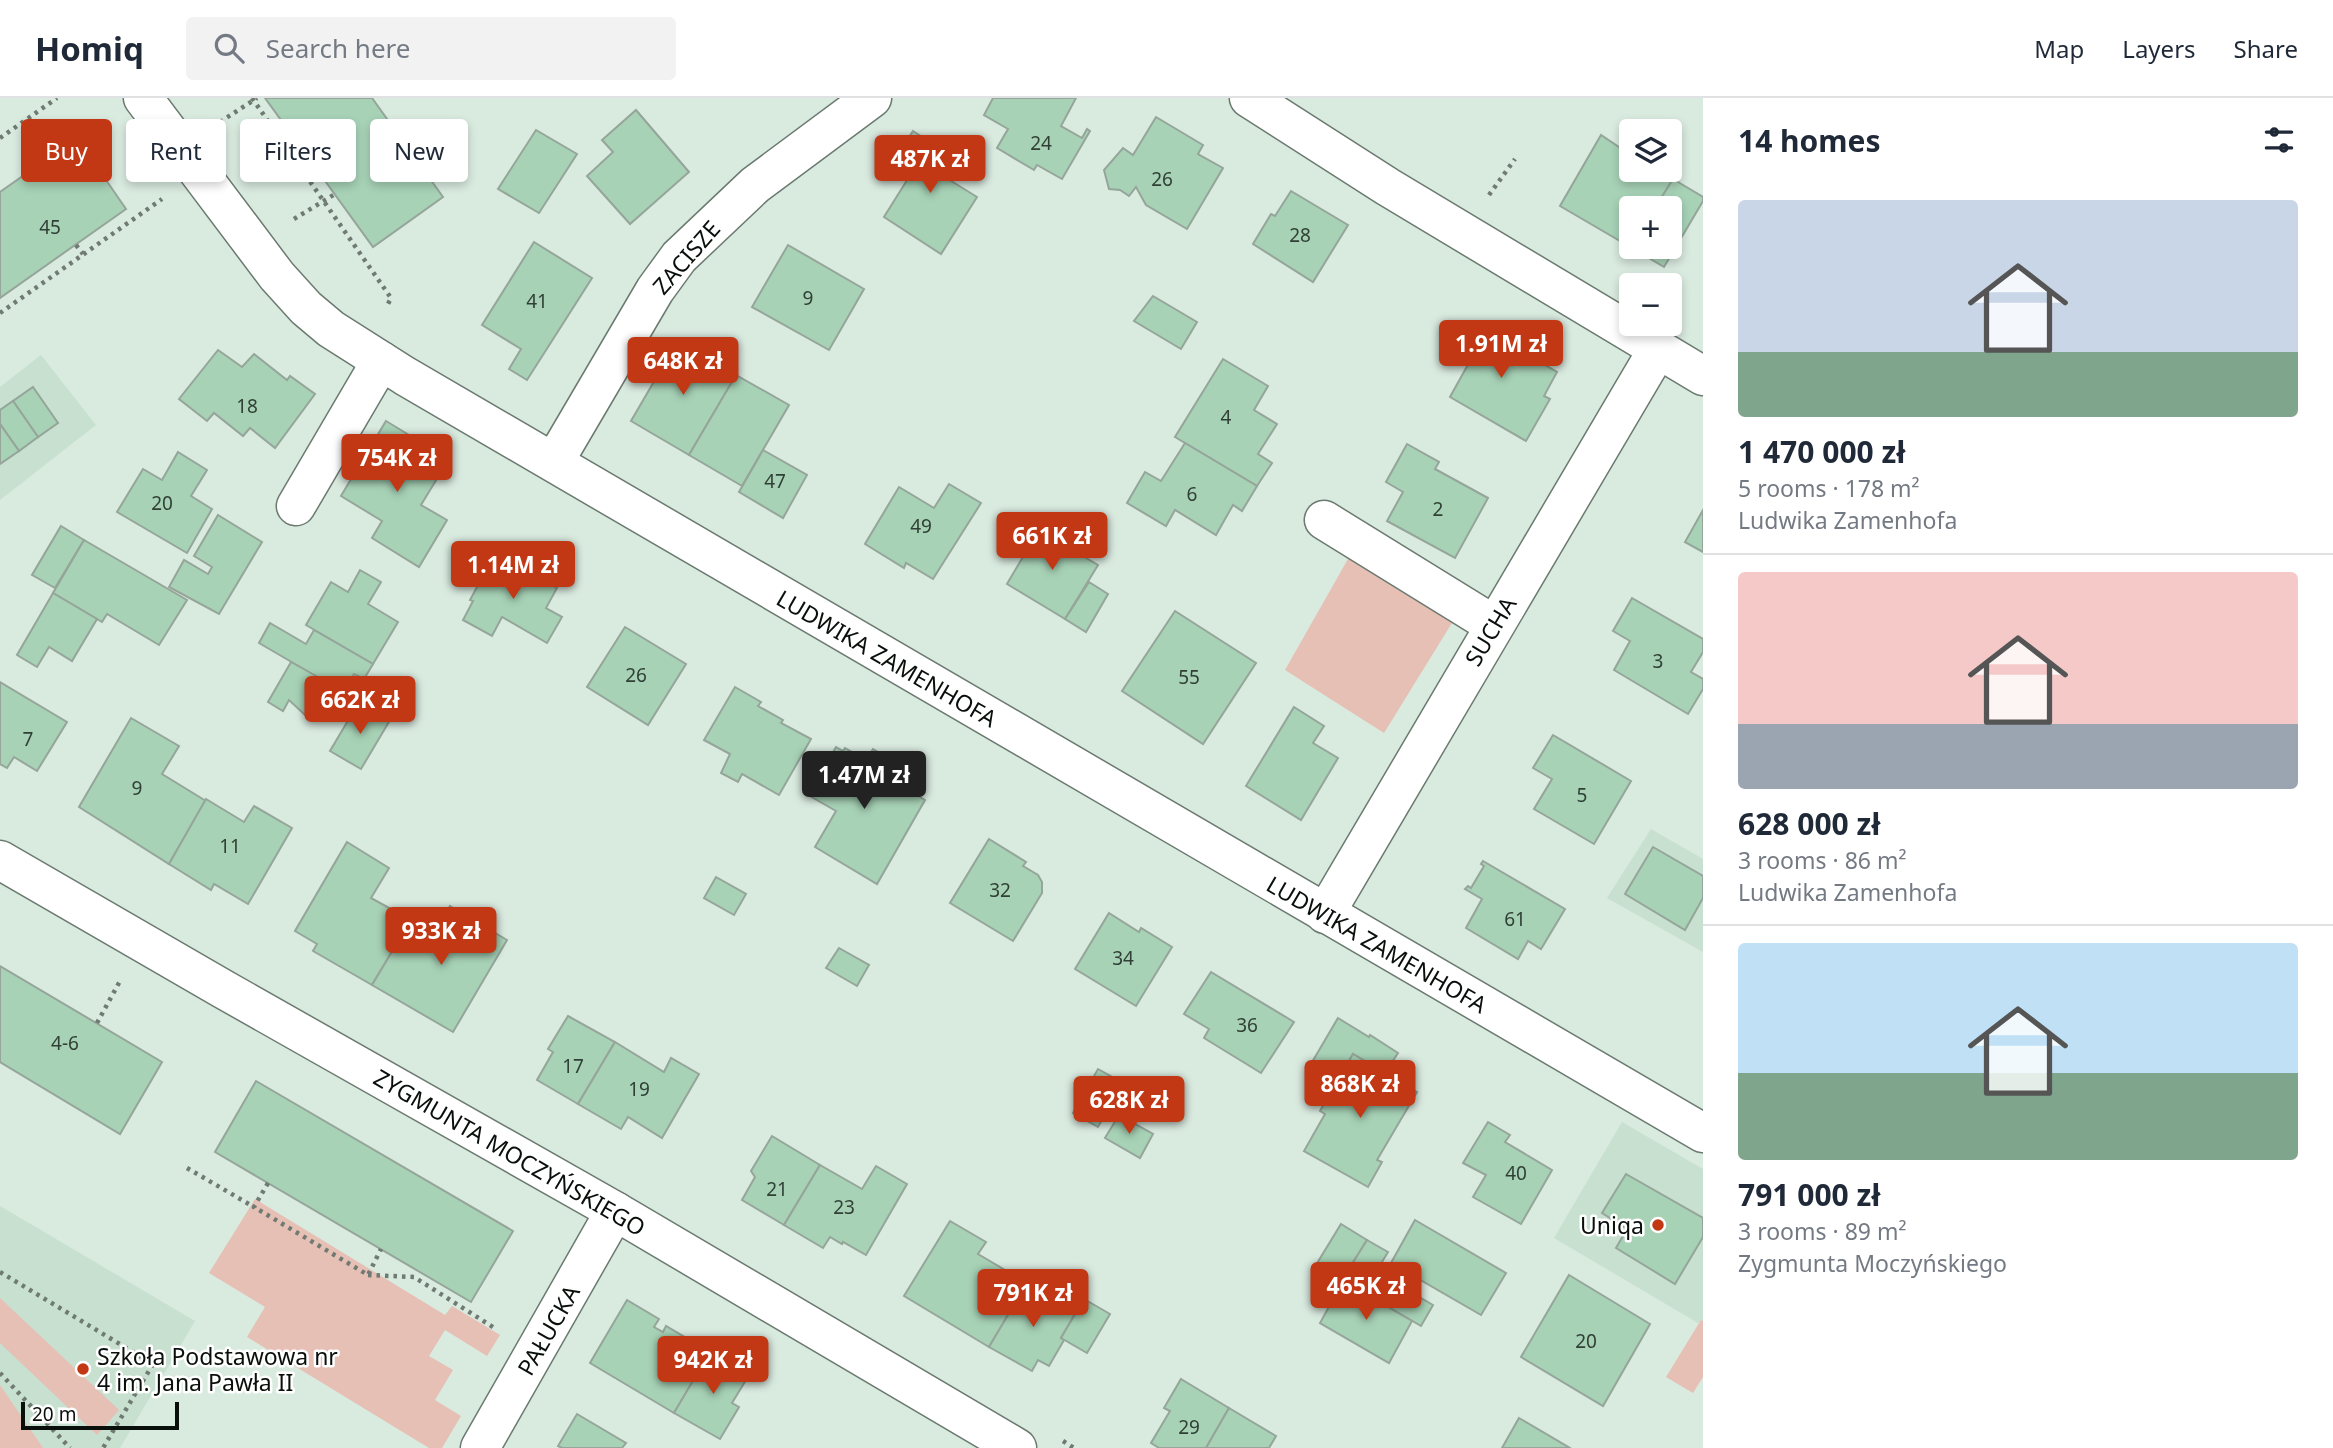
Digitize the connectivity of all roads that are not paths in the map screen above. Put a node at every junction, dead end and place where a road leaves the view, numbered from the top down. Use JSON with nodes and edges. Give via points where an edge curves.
{"nodes":[{"id":1,"x":144,"y":98,"type":"edge"},
{"id":2,"x":872,"y":98,"type":"edge"},
{"id":3,"x":1249,"y":98,"type":"edge"},
{"id":4,"x":1658,"y":349,"type":"junction"},
{"id":5,"x":371,"y":354,"type":"junction"},
{"id":6,"x":1703,"y":376,"type":"edge"},
{"id":7,"x":554,"y":463,"type":"junction"},
{"id":8,"x":296,"y":506,"type":"dead end"},
{"id":9,"x":1324,"y":520,"type":"dead end"},
{"id":10,"x":1494,"y":625,"type":"junction"},
{"id":11,"x":0,"y":860,"type":"edge"},
{"id":12,"x":1325,"y":914,"type":"junction"},
{"id":13,"x":1703,"y":1133,"type":"edge"},
{"id":14,"x":615,"y":1211,"type":"junction"},
{"id":15,"x":480,"y":1448,"type":"edge"},
{"id":16,"x":1017,"y":1448,"type":"edge"}],
"edges":[{"from":1,"to":5,"type":"street","name":"LUDWIKA ZAMENHOFA","via":[[277,276],[306,308]]},
{"from":2,"to":7,"type":"street","name":"ZACISZE","via":[[755,184],[680,257],[655,290]]},
{"from":3,"to":4,"type":"street"},
{"from":4,"to":6,"type":"street"},
{"from":4,"to":10,"type":"street","name":"SUCHA"},
{"from":5,"to":7,"type":"street","name":"LUDWIKA ZAMENHOFA"},
{"from":5,"to":8,"type":"street"},
{"from":7,"to":12,"type":"street","name":"LUDWIKA ZAMENHOFA"},
{"from":9,"to":10,"type":"street"},
{"from":10,"to":12,"type":"street","name":"SUCHA"},
{"from":11,"to":14,"type":"street","name":"ZYGMUNTA MOCZYŃSKIEGO"},
{"from":12,"to":13,"type":"street","name":"LUDWIKA ZAMENHOFA"},
{"from":14,"to":15,"type":"street","name":"PAŁUCKA"},
{"from":14,"to":16,"type":"street","name":"ZYGMUNTA MOCZYŃSKIEGO"}]}
